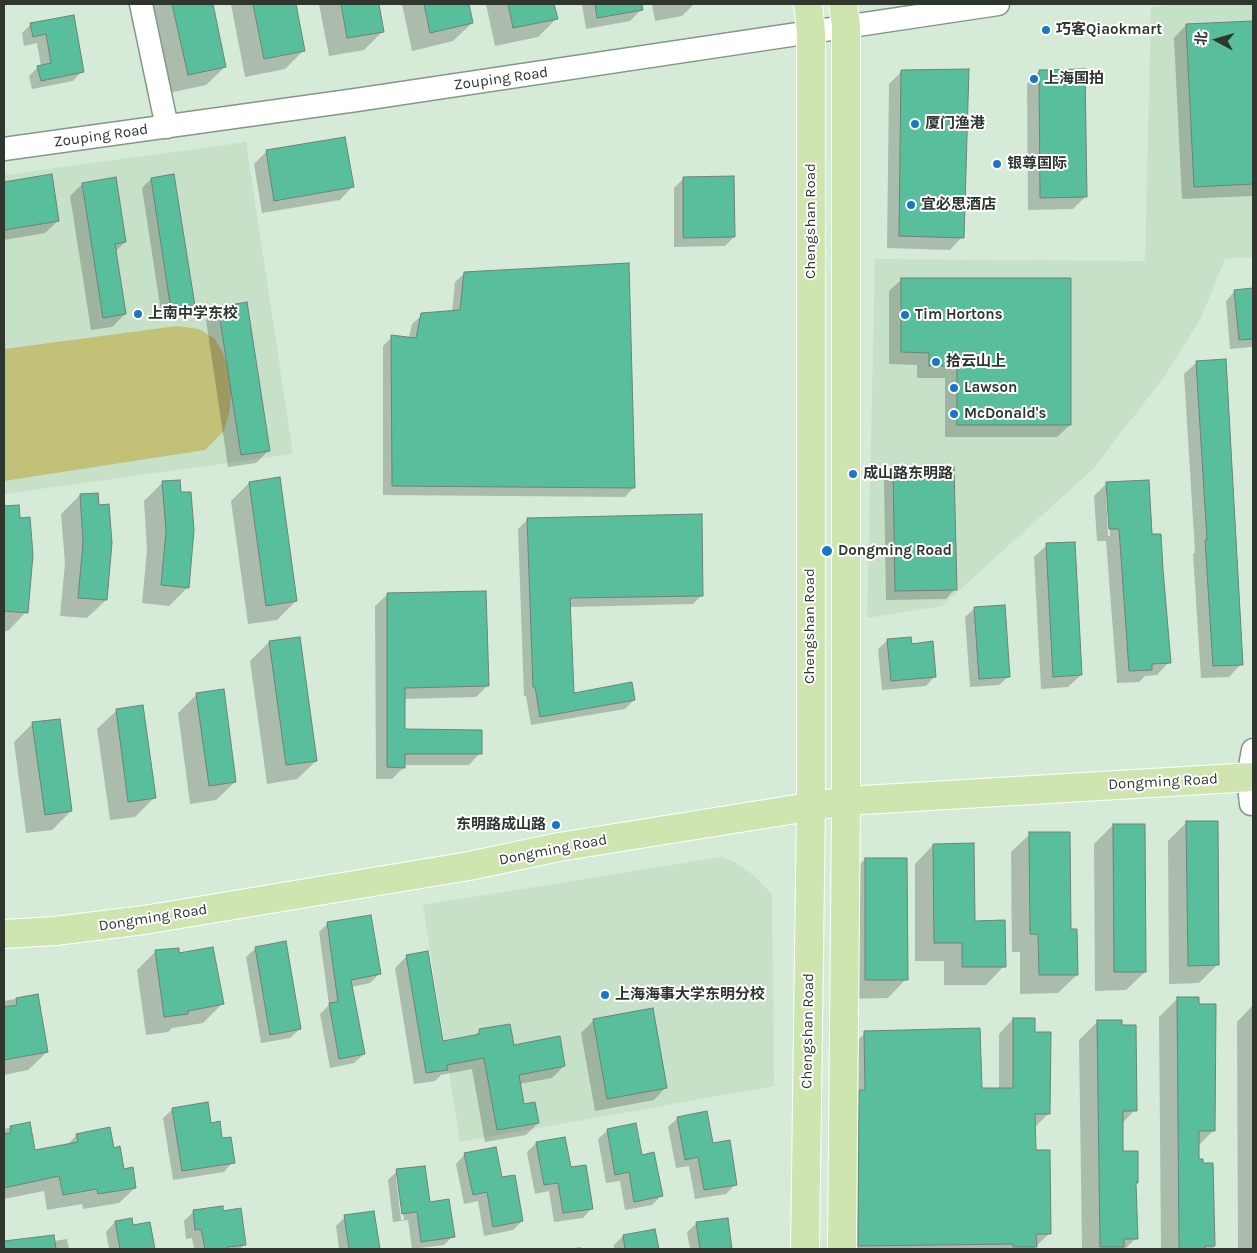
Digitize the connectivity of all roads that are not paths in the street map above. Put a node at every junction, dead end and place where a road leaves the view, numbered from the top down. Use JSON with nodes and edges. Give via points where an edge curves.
{"nodes":[{"id":1,"x":141,"y":4,"type":"edge"},
{"id":2,"x":808,"y":4,"type":"edge"},
{"id":3,"x":998,"y":4,"type":"edge"},
{"id":4,"x":844,"y":15,"type":"edge"},
{"id":5,"x":812,"y":32,"type":"junction"},
{"id":6,"x":167,"y":127,"type":"junction"},
{"id":7,"x":4,"y":149,"type":"edge"},
{"id":8,"x":1253,"y":750,"type":"edge"},
{"id":9,"x":1251,"y":777,"type":"edge"},
{"id":10,"x":846,"y":801,"type":"junction"},
{"id":11,"x":1253,"y":804,"type":"edge"},
{"id":12,"x":811,"y":806,"type":"junction"},
{"id":13,"x":4,"y":934,"type":"edge"},
{"id":14,"x":805,"y":1249,"type":"edge"},
{"id":15,"x":842,"y":1249,"type":"edge"}],
"edges":[{"from":1,"to":6,"type":"street"},
{"from":2,"to":5,"type":"main road","name":"Chengshan Road"},
{"from":3,"to":4,"type":"street","name":"Zouping Road"},
{"from":4,"to":5,"type":"street","name":"Zouping Road"},
{"from":4,"to":10,"type":"main road"},
{"from":5,"to":6,"type":"street","name":"Zouping Road"},
{"from":5,"to":12,"type":"main road","name":"Chengshan Road"},
{"from":6,"to":7,"type":"street","name":"Zouping Road"},
{"from":8,"to":9,"type":"street"},
{"from":9,"to":10,"type":"main road","name":"Dongming Road"},
{"from":9,"to":11,"type":"street"},
{"from":10,"to":12,"type":"main road","name":"Dongming Road"},
{"from":10,"to":15,"type":"main road"},
{"from":12,"to":13,"type":"main road","name":"Dongming Road","via":[[144,920]]},
{"from":12,"to":14,"type":"main road","name":"Chengshan Road"}]}
